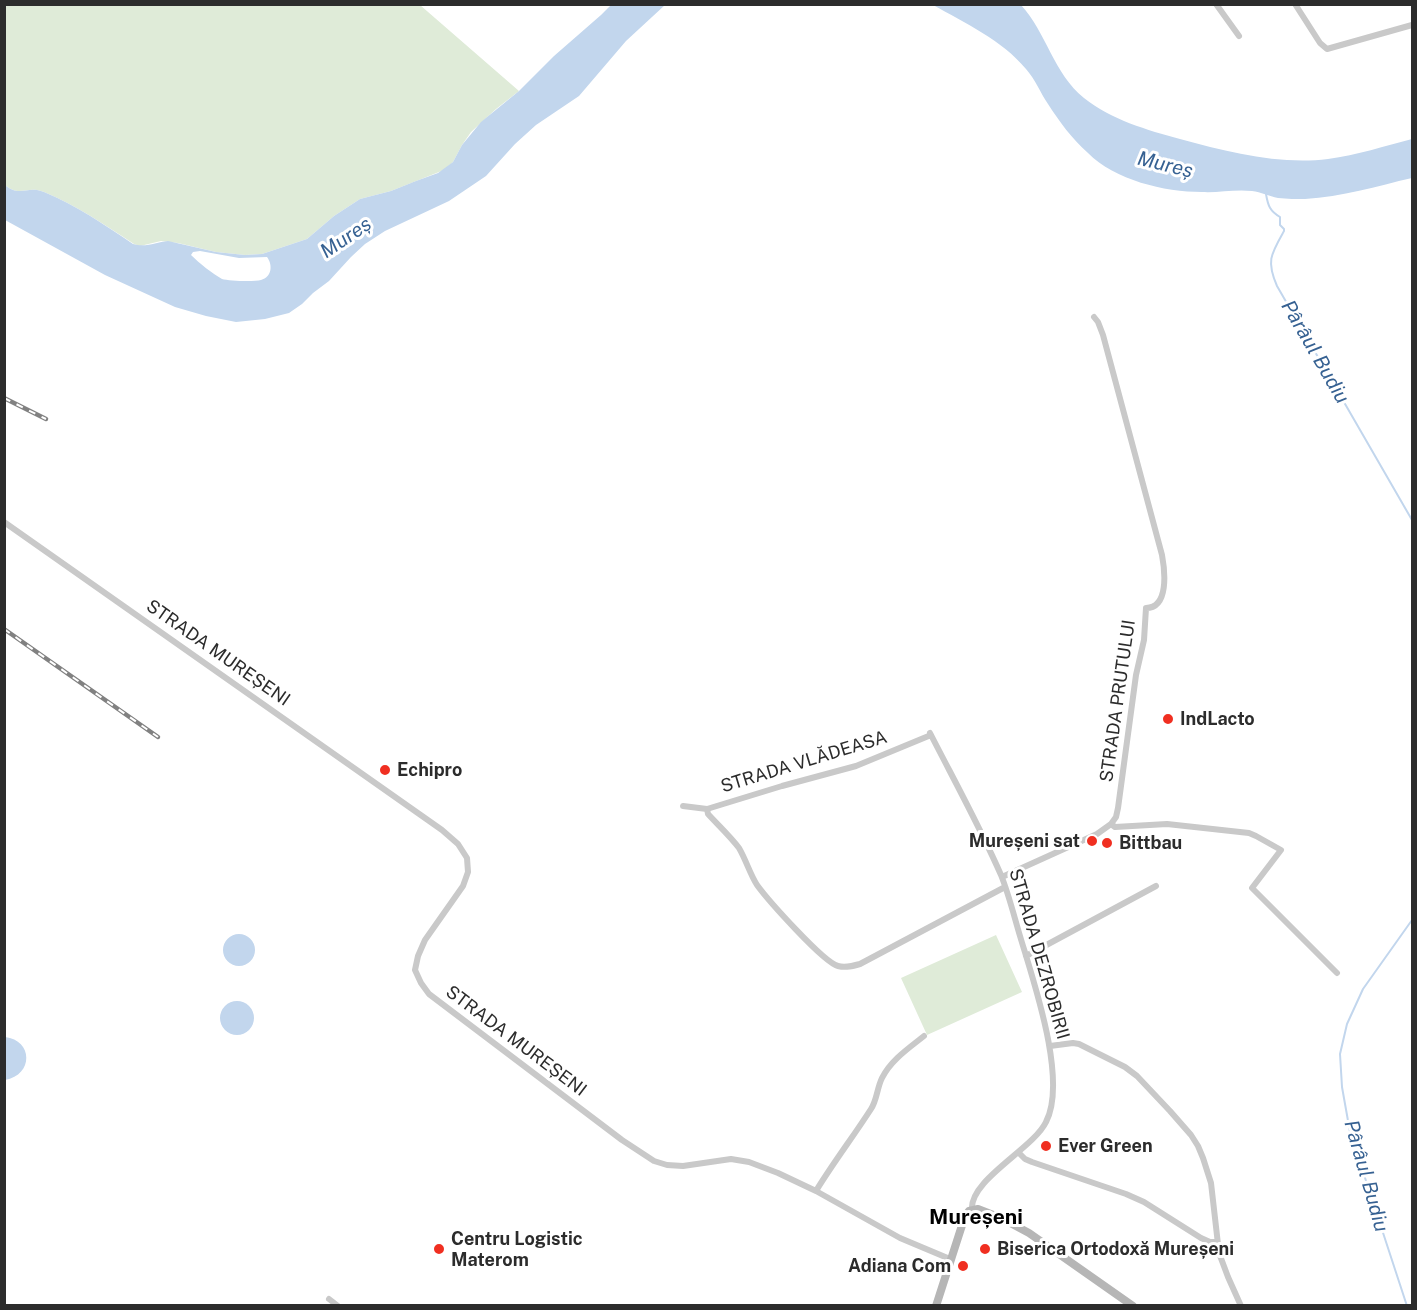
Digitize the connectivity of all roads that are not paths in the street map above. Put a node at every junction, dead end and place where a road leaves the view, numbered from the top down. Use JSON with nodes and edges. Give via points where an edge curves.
{"nodes":[{"id":1,"x":1215,"y":4,"type":"edge"},
{"id":2,"x":1295,"y":4,"type":"edge"},
{"id":3,"x":1413,"y":25,"type":"edge"},
{"id":4,"x":1239,"y":36,"type":"dead end"},
{"id":5,"x":1094,"y":317,"type":"dead end"},
{"id":6,"x":4,"y":522,"type":"edge"},
{"id":7,"x":931,"y":734,"type":"joint"},
{"id":8,"x":683,"y":806,"type":"dead end"},
{"id":9,"x":707,"y":809,"type":"junction"},
{"id":10,"x":1111,"y":824,"type":"junction"},
{"id":11,"x":1002,"y":877,"type":"junction"},
{"id":12,"x":1156,"y":886,"type":"dead end"},
{"id":13,"x":1005,"y":887,"type":"junction"},
{"id":14,"x":1026,"y":956,"type":"junction"},
{"id":15,"x":1337,"y":973,"type":"dead end"},
{"id":16,"x":924,"y":1036,"type":"dead end"},
{"id":17,"x":1050,"y":1046,"type":"junction"},
{"id":18,"x":1018,"y":1152,"type":"junction"},
{"id":19,"x":816,"y":1191,"type":"junction"},
{"id":20,"x":972,"y":1210,"type":"junction"},
{"id":21,"x":1217,"y":1242,"type":"junction"},
{"id":22,"x":950,"y":1259,"type":"junction"},
{"id":23,"x":329,"y":1299,"type":"dead end"},
{"id":24,"x":338,"y":1305,"type":"edge"},
{"id":25,"x":936,"y":1305,"type":"edge"},
{"id":26,"x":1133,"y":1305,"type":"edge"},
{"id":27,"x":1241,"y":1305,"type":"edge"}],
"edges":[{"from":1,"to":4,"type":"street"},
{"from":2,"to":3,"type":"street","via":[[1327,49]]},
{"from":5,"to":10,"type":"street","name":"STRADA PRUTULUI","via":[[1164,569],[1159,602],[1146,608],[1118,808]]},
{"from":6,"to":19,"type":"street","name":"STRADA MUREȘENI","via":[[458,844],[467,858],[468,872],[463,886],[425,940],[415,970],[429,994],[654,1161],[683,1166],[740,1160]]},
{"from":7,"to":9,"type":"street","name":"STRADA VLĂDEASA","via":[[856,766]]},
{"from":7,"to":11,"type":"street","name":"STRADA DEZROBIRII"},
{"from":8,"to":9,"type":"street","name":"STRADA VLĂDEASA"},
{"from":9,"to":13,"type":"street","via":[[740,850],[771,904],[837,966],[860,964]]},
{"from":10,"to":11,"type":"street"},
{"from":10,"to":15,"type":"street","via":[[1167,824],[1249,834],[1281,850],[1251,888]]},
{"from":11,"to":13,"type":"street","name":"STRADA DEZROBIRII"},
{"from":12,"to":14,"type":"street"},
{"from":13,"to":14,"type":"street","name":"STRADA DEZROBIRII"},
{"from":14,"to":17,"type":"street","name":"STRADA DEZROBIRII"},
{"from":16,"to":19,"type":"street","via":[[887,1070],[873,1106]]},
{"from":17,"to":18,"type":"street","name":"STRADA DEZROBIRII","via":[[1052,1105],[1046,1123]]},
{"from":17,"to":21,"type":"street","via":[[1073,1042],[1125,1067],[1191,1135],[1211,1183]]},
{"from":18,"to":20,"type":"street","name":"STRADA DEZROBIRII","via":[[979,1189]]},
{"from":18,"to":21,"type":"street","via":[[1032,1162],[1144,1202],[1201,1238]]},
{"from":19,"to":22,"type":"street","name":"STRADA MUREȘENI","via":[[900,1238]]},
{"from":20,"to":22,"type":"main road","name":"STRADA DEZROBIRII","via":[[964,1216]]},
{"from":20,"to":26,"type":"main road","via":[[984,1210],[1029,1233]]},
{"from":21,"to":27,"type":"street"},
{"from":22,"to":25,"type":"main road","name":"STRADA DEZROBIRII"},
{"from":23,"to":24,"type":"street"}]}
